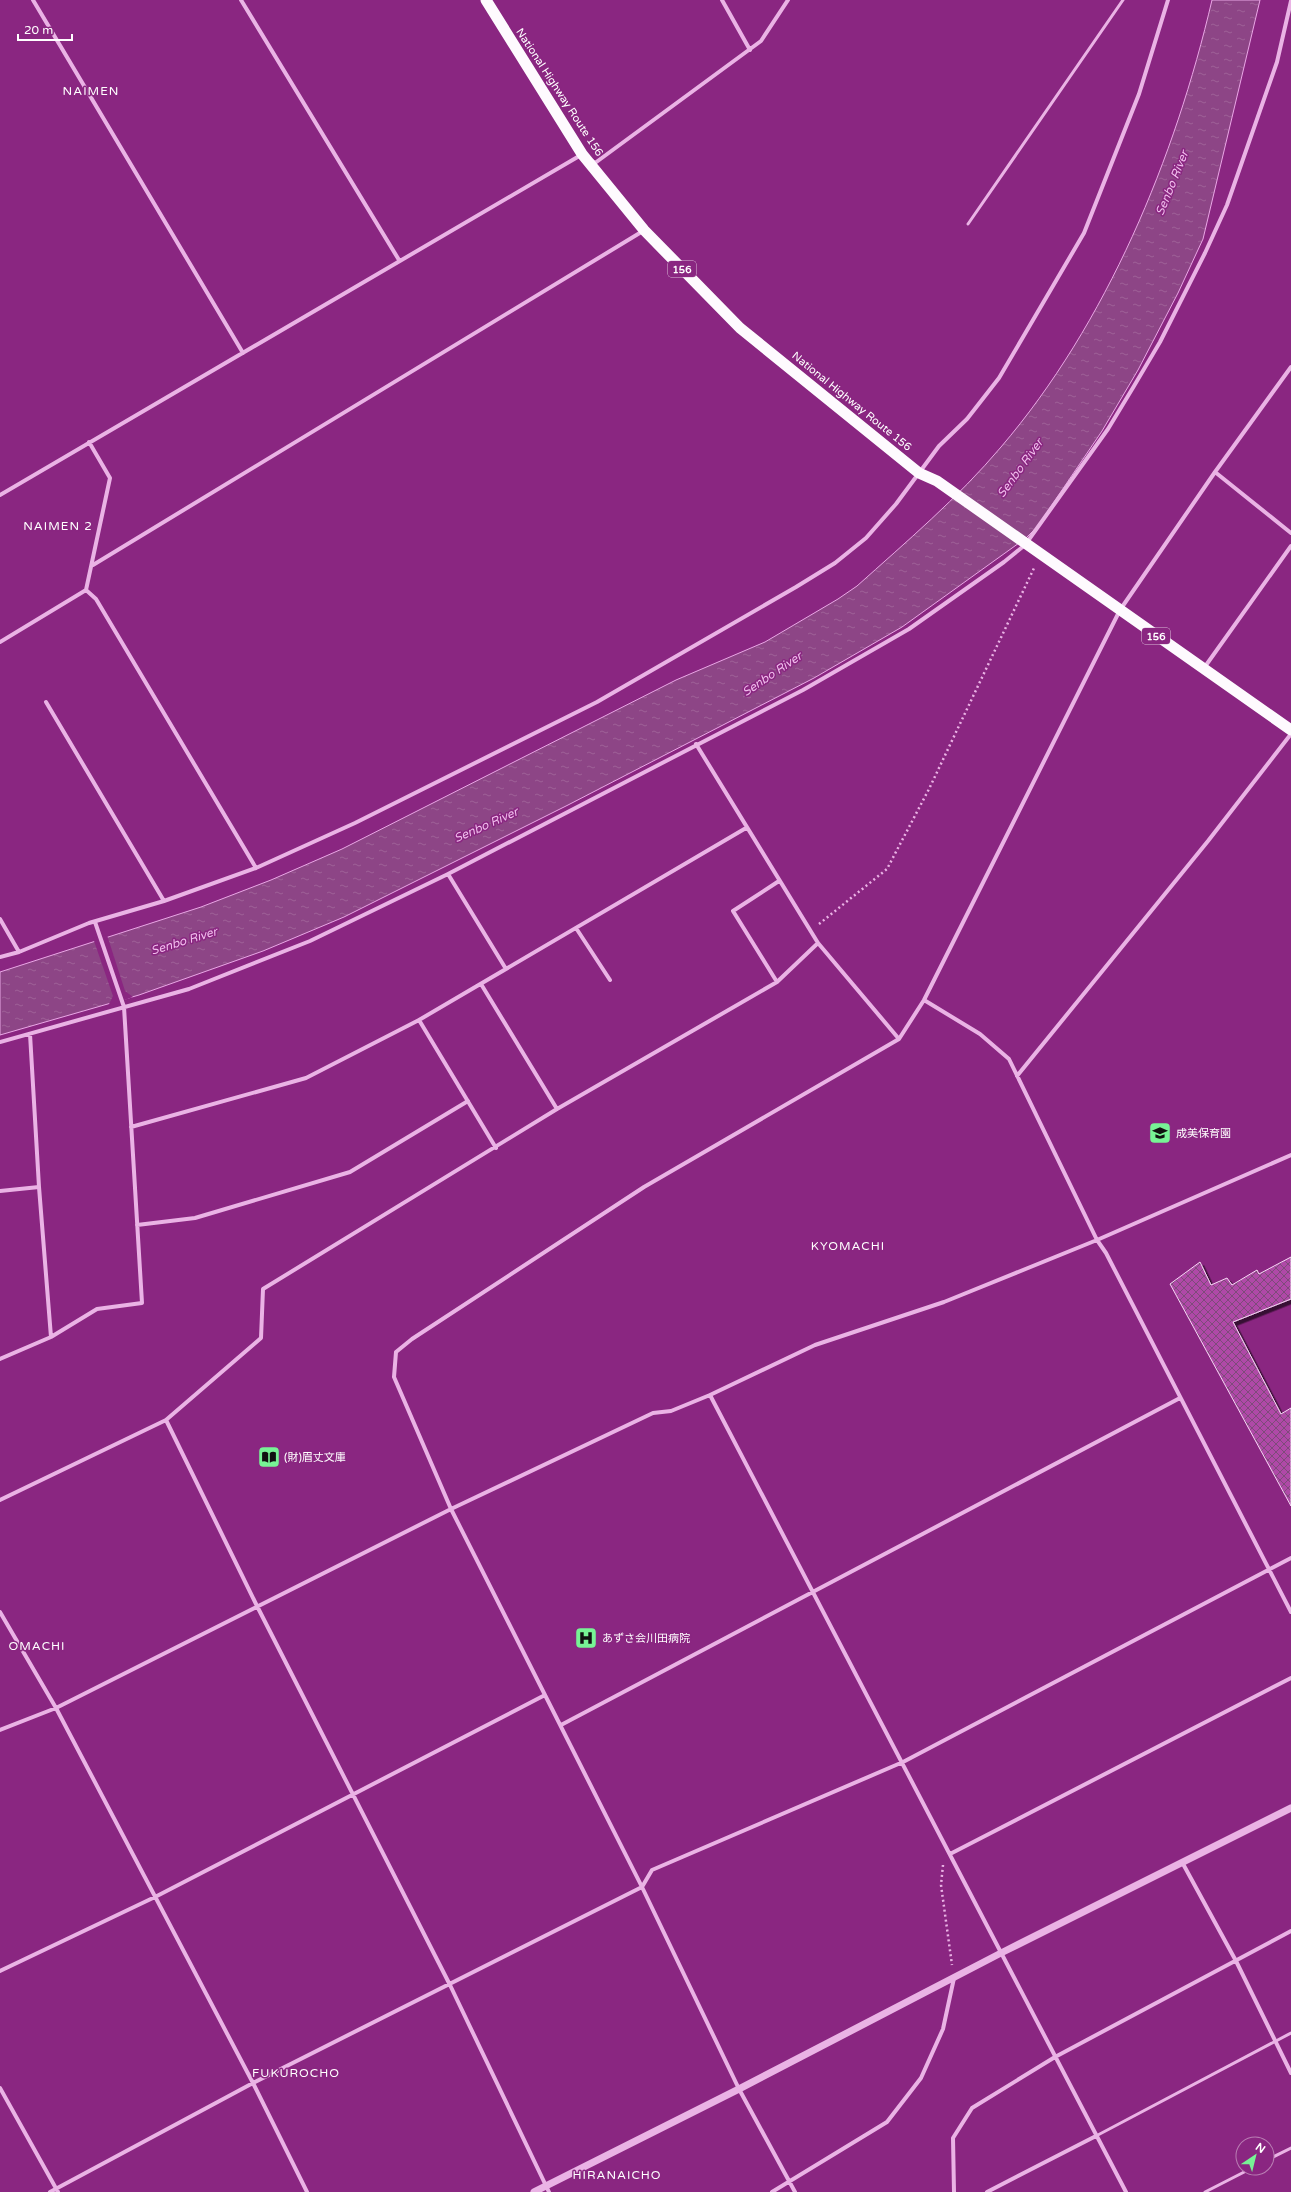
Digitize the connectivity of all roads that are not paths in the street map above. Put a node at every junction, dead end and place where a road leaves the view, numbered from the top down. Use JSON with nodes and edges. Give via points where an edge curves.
{"nodes":[{"id":1,"x":33,"y":0,"type":"edge"},
{"id":2,"x":241,"y":0,"type":"edge"},
{"id":3,"x":486,"y":0,"type":"edge"},
{"id":4,"x":722,"y":0,"type":"edge"},
{"id":5,"x":788,"y":0,"type":"edge"},
{"id":6,"x":1123,"y":0,"type":"edge"},
{"id":7,"x":1168,"y":0,"type":"edge"},
{"id":8,"x":1291,"y":1,"type":"edge"},
{"id":9,"x":750,"y":50,"type":"junction"},
{"id":10,"x":582,"y":154,"type":"junction"},
{"id":11,"x":968,"y":224,"type":"dead end"},
{"id":12,"x":644,"y":230,"type":"junction"},
{"id":13,"x":399,"y":260,"type":"junction"},
{"id":14,"x":243,"y":353,"type":"junction"},
{"id":15,"x":1291,"y":367,"type":"edge"},
{"id":16,"x":89,"y":442,"type":"junction"},
{"id":17,"x":1215,"y":472,"type":"junction"},
{"id":18,"x":919,"y":473,"type":"junction"},
{"id":19,"x":0,"y":495,"type":"edge"},
{"id":20,"x":1291,"y":533,"type":"edge"},
{"id":21,"x":1023,"y":543,"type":"junction"},
{"id":22,"x":1291,"y":546,"type":"edge"},
{"id":23,"x":93,"y":565,"type":"junction"},
{"id":24,"x":86,"y":590,"type":"junction"},
{"id":25,"x":1120,"y":610,"type":"junction"},
{"id":26,"x":0,"y":642,"type":"edge"},
{"id":27,"x":1203,"y":669,"type":"junction"},
{"id":28,"x":46,"y":702,"type":"dead end"},
{"id":29,"x":1291,"y":730,"type":"edge"},
{"id":30,"x":1291,"y":734,"type":"edge"},
{"id":31,"x":696,"y":744,"type":"junction"},
{"id":32,"x":746,"y":828,"type":"junction"},
{"id":33,"x":256,"y":868,"type":"junction"},
{"id":34,"x":448,"y":874,"type":"junction"},
{"id":35,"x":779,"y":881,"type":"junction"},
{"id":36,"x":164,"y":901,"type":"junction"},
{"id":37,"x":0,"y":919,"type":"edge"},
{"id":38,"x":95,"y":922,"type":"junction"},
{"id":39,"x":576,"y":928,"type":"junction"},
{"id":40,"x":818,"y":943,"type":"junction"},
{"id":41,"x":19,"y":952,"type":"junction"},
{"id":42,"x":0,"y":957,"type":"edge"},
{"id":43,"x":506,"y":969,"type":"junction"},
{"id":44,"x":610,"y":980,"type":"dead end"},
{"id":45,"x":777,"y":982,"type":"junction"},
{"id":46,"x":481,"y":984,"type":"junction"},
{"id":47,"x":924,"y":1000,"type":"junction"},
{"id":48,"x":124,"y":1007,"type":"junction"},
{"id":49,"x":419,"y":1020,"type":"junction"},
{"id":50,"x":30,"y":1034,"type":"junction"},
{"id":51,"x":899,"y":1040,"type":"junction"},
{"id":52,"x":0,"y":1042,"type":"edge"},
{"id":53,"x":1017,"y":1076,"type":"junction"},
{"id":54,"x":468,"y":1101,"type":"junction"},
{"id":55,"x":557,"y":1109,"type":"junction"},
{"id":56,"x":131,"y":1127,"type":"junction"},
{"id":57,"x":496,"y":1148,"type":"junction"},
{"id":58,"x":1291,"y":1155,"type":"edge"},
{"id":59,"x":39,"y":1187,"type":"junction"},
{"id":60,"x":0,"y":1191,"type":"edge"},
{"id":61,"x":137,"y":1224,"type":"junction"},
{"id":62,"x":1098,"y":1240,"type":"junction"},
{"id":63,"x":51,"y":1337,"type":"junction"},
{"id":64,"x":0,"y":1359,"type":"edge"},
{"id":65,"x":710,"y":1395,"type":"junction"},
{"id":66,"x":1180,"y":1398,"type":"junction"},
{"id":67,"x":166,"y":1420,"type":"junction"},
{"id":68,"x":0,"y":1500,"type":"edge"},
{"id":69,"x":451,"y":1509,"type":"junction"},
{"id":70,"x":1291,"y":1558,"type":"edge"},
{"id":71,"x":1269,"y":1569,"type":"junction"},
{"id":72,"x":812,"y":1592,"type":"junction"},
{"id":73,"x":257,"y":1606,"type":"junction"},
{"id":74,"x":0,"y":1612,"type":"edge"},
{"id":75,"x":1291,"y":1612,"type":"edge"},
{"id":76,"x":1291,"y":1678,"type":"edge"},
{"id":77,"x":546,"y":1695,"type":"junction"},
{"id":78,"x":56,"y":1708,"type":"junction"},
{"id":79,"x":562,"y":1725,"type":"junction"},
{"id":80,"x":0,"y":1730,"type":"edge"},
{"id":81,"x":903,"y":1762,"type":"junction"},
{"id":82,"x":353,"y":1793,"type":"junction"},
{"id":83,"x":1291,"y":1808,"type":"edge"},
{"id":84,"x":950,"y":1854,"type":"junction"},
{"id":85,"x":1182,"y":1862,"type":"junction"},
{"id":86,"x":642,"y":1887,"type":"junction"},
{"id":87,"x":155,"y":1897,"type":"junction"},
{"id":88,"x":1291,"y":1932,"type":"edge"},
{"id":89,"x":1001,"y":1953,"type":"junction"},
{"id":90,"x":1236,"y":1961,"type":"junction"},
{"id":91,"x":0,"y":1971,"type":"edge"},
{"id":92,"x":954,"y":1978,"type":"junction"},
{"id":93,"x":450,"y":1985,"type":"junction"},
{"id":94,"x":1291,"y":2033,"type":"edge"},
{"id":95,"x":1275,"y":2042,"type":"junction"},
{"id":96,"x":1055,"y":2057,"type":"junction"},
{"id":97,"x":1291,"y":2073,"type":"edge"},
{"id":98,"x":253,"y":2083,"type":"junction"},
{"id":99,"x":0,"y":2088,"type":"edge"},
{"id":100,"x":740,"y":2089,"type":"junction"},
{"id":101,"x":1096,"y":2136,"type":"junction"},
{"id":102,"x":1291,"y":2148,"type":"edge"},
{"id":103,"x":1275,"y":2156,"type":"edge"},
{"id":104,"x":1236,"y":2176,"type":"edge"},
{"id":105,"x":789,"y":2181,"type":"junction"},
{"id":106,"x":548,"y":2189,"type":"edge"},
{"id":107,"x":57,"y":2190,"type":"edge"},
{"id":108,"x":50,"y":2192,"type":"edge"},
{"id":109,"x":308,"y":2192,"type":"edge"},
{"id":110,"x":534,"y":2192,"type":"edge"},
{"id":111,"x":772,"y":2192,"type":"edge"},
{"id":112,"x":795,"y":2192,"type":"edge"},
{"id":113,"x":954,"y":2192,"type":"edge"},
{"id":114,"x":987,"y":2192,"type":"edge"},
{"id":115,"x":1126,"y":2192,"type":"edge"},
{"id":116,"x":1205,"y":2192,"type":"edge"}],
"edges":[{"from":1,"to":14,"type":"street"},
{"from":2,"to":13,"type":"street"},
{"from":3,"to":10,"type":"highway","name":"National Highway Route 156","number":"156"},
{"from":4,"to":9,"type":"street"},
{"from":5,"to":9,"type":"street","via":[[761,41]]},
{"from":6,"to":11,"type":"lane"},
{"from":7,"to":18,"type":"street","via":[[1139,94],[1084,233],[999,378],[967,419],[939,446]]},
{"from":8,"to":21,"type":"street","via":[[1270,84],[1227,205],[1205,253],[1160,342],[1108,429]]},
{"from":9,"to":10,"type":"street","via":[[596,163]]},
{"from":10,"to":12,"type":"highway","name":"National Highway Route 156","number":"156"},
{"from":10,"to":13,"type":"street"},
{"from":12,"to":18,"type":"highway","name":"National Highway Route 156","number":"156","via":[[740,328]]},
{"from":12,"to":23,"type":"street"},
{"from":13,"to":14,"type":"street"},
{"from":14,"to":16,"type":"street"},
{"from":15,"to":17,"type":"street"},
{"from":16,"to":19,"type":"street"},
{"from":16,"to":23,"type":"street","via":[[110,478]]},
{"from":17,"to":20,"type":"street"},
{"from":17,"to":25,"type":"street"},
{"from":18,"to":21,"type":"highway","name":"National Highway Route 156","number":"156","via":[[938,482]]},
{"from":18,"to":33,"type":"street","via":[[866,538],[834,563],[796,587],[597,702],[355,823]]},
{"from":21,"to":25,"type":"highway","name":"National Highway Route 156","number":"156"},
{"from":21,"to":31,"type":"street","via":[[1004,562],[909,629],[803,690]]},
{"from":22,"to":27,"type":"street"},
{"from":23,"to":24,"type":"street"},
{"from":24,"to":26,"type":"street"},
{"from":24,"to":33,"type":"street","via":[[96,599]]},
{"from":25,"to":27,"type":"highway","name":"National Highway Route 156","number":"156"},
{"from":25,"to":47,"type":"street"},
{"from":27,"to":29,"type":"highway","name":"National Highway Route 156","number":"156"},
{"from":28,"to":36,"type":"street"},
{"from":30,"to":53,"type":"street","via":[[1208,842]]},
{"from":31,"to":32,"type":"street"},
{"from":31,"to":34,"type":"street"},
{"from":32,"to":35,"type":"street"},
{"from":32,"to":39,"type":"street"},
{"from":33,"to":36,"type":"street"},
{"from":34,"to":43,"type":"street"},
{"from":34,"to":48,"type":"street","via":[[310,941],[188,989]]},
{"from":35,"to":40,"type":"street"},
{"from":35,"to":45,"type":"street","via":[[733,912]]},
{"from":36,"to":38,"type":"street"},
{"from":37,"to":41,"type":"street"},
{"from":38,"to":41,"type":"street"},
{"from":38,"to":48,"type":"street"},
{"from":39,"to":43,"type":"street"},
{"from":39,"to":44,"type":"street"},
{"from":40,"to":45,"type":"street"},
{"from":40,"to":51,"type":"street"},
{"from":41,"to":42,"type":"street"},
{"from":43,"to":46,"type":"street"},
{"from":45,"to":55,"type":"street"},
{"from":46,"to":49,"type":"street"},
{"from":46,"to":55,"type":"street"},
{"from":47,"to":51,"type":"street"},
{"from":47,"to":53,"type":"street","via":[[980,1034],[1009,1059]]},
{"from":48,"to":50,"type":"street"},
{"from":48,"to":56,"type":"street"},
{"from":49,"to":54,"type":"street"},
{"from":49,"to":56,"type":"street","via":[[306,1078]]},
{"from":50,"to":52,"type":"street"},
{"from":50,"to":59,"type":"street"},
{"from":51,"to":69,"type":"street","via":[[644,1188],[412,1339],[396,1352],[394,1377]]},
{"from":53,"to":62,"type":"street"},
{"from":54,"to":57,"type":"street"},
{"from":54,"to":61,"type":"street","via":[[350,1172],[195,1218]]},
{"from":55,"to":57,"type":"street"},
{"from":56,"to":61,"type":"street"},
{"from":57,"to":67,"type":"street","via":[[263,1289],[261,1338]]},
{"from":58,"to":62,"type":"street"},
{"from":59,"to":60,"type":"street"},
{"from":59,"to":63,"type":"street"},
{"from":61,"to":63,"type":"street","via":[[142,1303],[97,1309]]},
{"from":62,"to":65,"type":"street","via":[[944,1302],[816,1345]]},
{"from":62,"to":66,"type":"street"},
{"from":63,"to":64,"type":"street"},
{"from":65,"to":69,"type":"street","via":[[671,1411],[653,1414]]},
{"from":65,"to":72,"type":"street"},
{"from":66,"to":71,"type":"street"},
{"from":66,"to":72,"type":"street"},
{"from":67,"to":68,"type":"street"},
{"from":67,"to":73,"type":"street"},
{"from":69,"to":73,"type":"street"},
{"from":69,"to":77,"type":"street"},
{"from":70,"to":71,"type":"street"},
{"from":71,"to":75,"type":"street"},
{"from":71,"to":81,"type":"street"},
{"from":72,"to":79,"type":"street"},
{"from":72,"to":81,"type":"street"},
{"from":73,"to":78,"type":"street"},
{"from":73,"to":82,"type":"street"},
{"from":74,"to":78,"type":"street"},
{"from":76,"to":84,"type":"street"},
{"from":77,"to":79,"type":"street"},
{"from":77,"to":82,"type":"street"},
{"from":78,"to":80,"type":"street"},
{"from":78,"to":87,"type":"street"},
{"from":79,"to":86,"type":"street"},
{"from":81,"to":84,"type":"street"},
{"from":81,"to":86,"type":"street","via":[[652,1870]]},
{"from":82,"to":87,"type":"street"},
{"from":82,"to":93,"type":"street"},
{"from":83,"to":85,"type":"street"},
{"from":84,"to":89,"type":"street"},
{"from":85,"to":89,"type":"street"},
{"from":85,"to":90,"type":"street"},
{"from":86,"to":93,"type":"street"},
{"from":86,"to":100,"type":"street"},
{"from":87,"to":91,"type":"street"},
{"from":87,"to":98,"type":"street"},
{"from":88,"to":90,"type":"street"},
{"from":89,"to":92,"type":"street"},
{"from":89,"to":96,"type":"street"},
{"from":90,"to":95,"type":"street"},
{"from":90,"to":96,"type":"street"},
{"from":92,"to":100,"type":"street"},
{"from":92,"to":105,"type":"street","via":[[944,2029],[921,2078],[887,2122]]},
{"from":93,"to":98,"type":"street"},
{"from":93,"to":106,"type":"street"},
{"from":94,"to":95,"type":"lane"},
{"from":95,"to":97,"type":"street"},
{"from":95,"to":101,"type":"lane"},
{"from":96,"to":101,"type":"street"},
{"from":96,"to":113,"type":"street","via":[[972,2108],[953,2138]]},
{"from":98,"to":107,"type":"street"},
{"from":98,"to":109,"type":"street"},
{"from":99,"to":107,"type":"street"},
{"from":100,"to":105,"type":"street"},
{"from":100,"to":106,"type":"street"},
{"from":101,"to":114,"type":"street"},
{"from":101,"to":115,"type":"street"},
{"from":102,"to":103,"type":"lane"},
{"from":104,"to":116,"type":"lane"},
{"from":105,"to":111,"type":"street"},
{"from":105,"to":112,"type":"street"},
{"from":106,"to":110,"type":"street"},
{"from":107,"to":108,"type":"street"}]}
